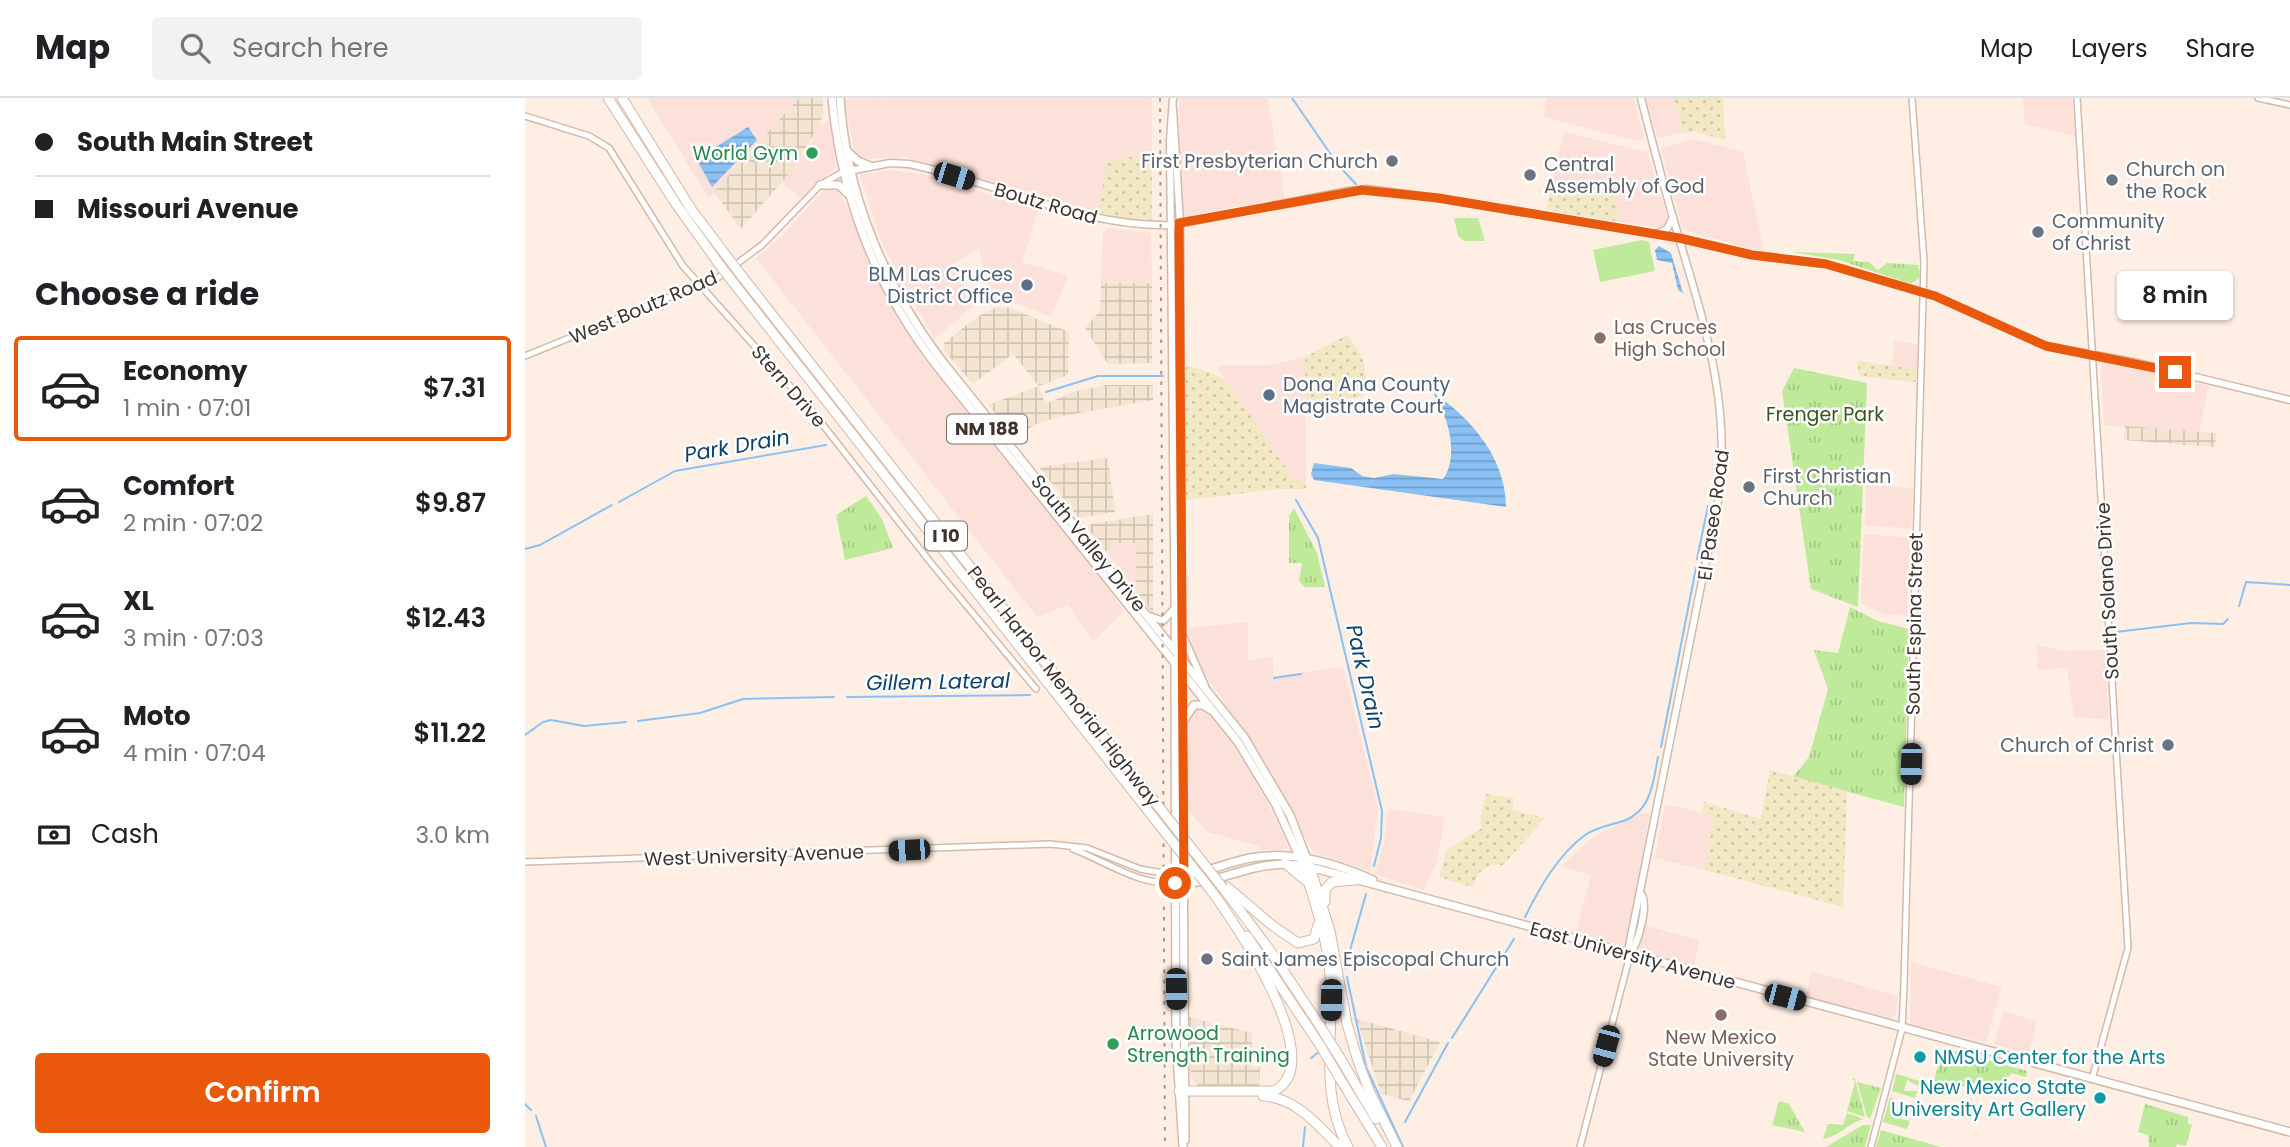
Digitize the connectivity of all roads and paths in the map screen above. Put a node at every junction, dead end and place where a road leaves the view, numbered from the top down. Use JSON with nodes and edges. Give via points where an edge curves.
{"nodes":[{"id":1,"x":606,"y":98,"type":"edge"},
{"id":2,"x":622,"y":98,"type":"edge"},
{"id":3,"x":832,"y":98,"type":"edge"},
{"id":4,"x":840,"y":98,"type":"edge"},
{"id":5,"x":1173,"y":98,"type":"edge"},
{"id":6,"x":1640,"y":98,"type":"edge"},
{"id":7,"x":1912,"y":98,"type":"edge"},
{"id":8,"x":2077,"y":98,"type":"edge"},
{"id":9,"x":2258,"y":98,"type":"edge"},
{"id":10,"x":2290,"y":105,"type":"edge"},
{"id":11,"x":525,"y":116,"type":"edge"},
{"id":12,"x":846,"y":150,"type":"junction"},
{"id":13,"x":870,"y":166,"type":"junction"},
{"id":14,"x":847,"y":171,"type":"junction"},
{"id":15,"x":820,"y":185,"type":"junction"},
{"id":16,"x":849,"y":195,"type":"junction"},
{"id":17,"x":1673,"y":217,"type":"junction"},
{"id":18,"x":1176,"y":224,"type":"junction"},
{"id":19,"x":1655,"y":234,"type":"junction"},
{"id":20,"x":1679,"y":238,"type":"junction"},
{"id":21,"x":1699,"y":243,"type":"junction"},
{"id":22,"x":1686,"y":261,"type":"junction"},
{"id":23,"x":737,"y":278,"type":"junction"},
{"id":24,"x":701,"y":287,"type":"junction"},
{"id":25,"x":1923,"y":292,"type":"junction"},
{"id":26,"x":2093,"y":354,"type":"junction"},
{"id":27,"x":525,"y":356,"type":"edge"},
{"id":28,"x":2290,"y":400,"type":"edge"},
{"id":29,"x":1174,"y":609,"type":"junction"},
{"id":30,"x":1147,"y":615,"type":"junction"},
{"id":31,"x":1182,"y":632,"type":"junction"},
{"id":32,"x":1175,"y":649,"type":"junction"},
{"id":33,"x":1178,"y":660,"type":"junction"},
{"id":34,"x":1182,"y":671,"type":"junction"},
{"id":35,"x":1035,"y":689,"type":"dead end"},
{"id":36,"x":1208,"y":690,"type":"junction"},
{"id":37,"x":1217,"y":715,"type":"junction"},
{"id":38,"x":1183,"y":724,"type":"junction"},
{"id":39,"x":1067,"y":846,"type":"junction"},
{"id":40,"x":525,"y":862,"type":"edge"},
{"id":41,"x":1305,"y":862,"type":"junction"},
{"id":42,"x":1285,"y":863,"type":"junction"},
{"id":43,"x":1179,"y":879,"type":"junction"},
{"id":44,"x":1355,"y":880,"type":"junction"},
{"id":45,"x":1309,"y":884,"type":"junction"},
{"id":46,"x":1383,"y":885,"type":"junction"},
{"id":47,"x":1224,"y":887,"type":"junction"},
{"id":48,"x":1226,"y":910,"type":"junction"},
{"id":49,"x":1315,"y":910,"type":"junction"},
{"id":50,"x":1330,"y":931,"type":"junction"},
{"id":51,"x":1630,"y":955,"type":"junction"},
{"id":52,"x":1902,"y":1029,"type":"junction"},
{"id":53,"x":2092,"y":1080,"type":"junction"},
{"id":54,"x":1183,"y":1092,"type":"junction"},
{"id":55,"x":2290,"y":1132,"type":"edge"},
{"id":56,"x":1184,"y":1147,"type":"edge"},
{"id":57,"x":1340,"y":1147,"type":"edge"},
{"id":58,"x":1349,"y":1147,"type":"edge"},
{"id":59,"x":1382,"y":1147,"type":"edge"},
{"id":60,"x":1395,"y":1147,"type":"edge"},
{"id":61,"x":1580,"y":1147,"type":"edge"},
{"id":62,"x":1871,"y":1147,"type":"edge"}],
"edges":[{"from":1,"to":23,"type":"highway","name":"Pearl Harbor Memorial Highway","number":"I 10","bridge":true,"via":[[719,264]]},
{"from":2,"to":23,"type":"highway","name":"Pearl Harbor Memorial Highway","number":"I 10","bridge":true},
{"from":3,"to":14,"type":"main road","name":"South Valley Drive","number":"NM 188"},
{"from":4,"to":12,"type":"main road","name":"South Valley Drive","number":"NM 188"},
{"from":5,"to":18,"type":"main road","via":[[1170,141]]},
{"from":6,"to":17,"type":"main road","name":"El Paseo Road"},
{"from":7,"to":25,"type":"street","name":"South Espina Street"},
{"from":8,"to":26,"type":"street","name":"South Solano Drive"},
{"from":9,"to":10,"type":"street"},
{"from":11,"to":24,"type":"street","name":"Stern Drive","via":[[589,136],[609,148]]},
{"from":12,"to":13,"type":"main road"},
{"from":12,"to":14,"type":"main road","name":"South Valley Drive","number":"NM 188"},
{"from":13,"to":14,"type":"main road","name":"Boutz Road"},
{"from":13,"to":18,"type":"main road","name":"Boutz Road","via":[[909,163],[1098,219]]},
{"from":14,"to":15,"type":"street","name":"West Boutz Road"},
{"from":14,"to":16,"type":"main road","name":"South Valley Drive","number":"NM 188"},
{"from":14,"to":30,"type":"main road","name":"South Valley Drive","number":"NM 188","via":[[877,251],[925,338]]},
{"from":15,"to":16,"type":"main road","via":[[839,185]]},
{"from":15,"to":24,"type":"street","name":"West Boutz Road","via":[[762,245]]},
{"from":16,"to":33,"type":"main road","name":"South Valley Drive","number":"NM 188","via":[[879,273],[919,342]]},
{"from":17,"to":19,"type":"main road","via":[[1665,230]]},
{"from":17,"to":20,"type":"main road","name":"El Paseo Road"},
{"from":18,"to":19,"type":"main road","name":"Boutz Road","via":[[1367,189]]},
{"from":18,"to":29,"type":"main road"},
{"from":18,"to":31,"type":"main road"},
{"from":19,"to":20,"type":"main road","name":"Boutz Road"},
{"from":20,"to":21,"type":"main road","name":"Boutz Road"},
{"from":20,"to":22,"type":"main road","name":"El Paseo Road"},
{"from":21,"to":22,"type":"main road","via":[[1691,248]]},
{"from":21,"to":25,"type":"main road","name":"Boutz Road","via":[[1826,264]]},
{"from":22,"to":51,"type":"main road","name":"El Paseo Road","via":[[1719,384],[1723,463]]},
{"from":23,"to":47,"type":"highway","name":"Pearl Harbor Memorial Highway","number":"I 10","bridge":true},
{"from":23,"to":48,"type":"highway","name":"Pearl Harbor Memorial Highway","number":"I 10","bridge":true},
{"from":24,"to":27,"type":"street","name":"West Boutz Road"},
{"from":24,"to":35,"type":"street","name":"Stern Drive","via":[[809,407]]},
{"from":25,"to":26,"type":"main road","name":"Boutz Road","via":[[2038,343]]},
{"from":25,"to":52,"type":"street","name":"South Espina Street"},
{"from":26,"to":28,"type":"main road","name":"Boutz Road"},
{"from":26,"to":53,"type":"street","name":"South Solano Drive","via":[[2128,948]]},
{"from":29,"to":30,"type":"main road","via":[[1163,621]]},
{"from":29,"to":32,"type":"main road"},
{"from":30,"to":32,"type":"main road","name":"South Valley Drive","number":"NM 188"},
{"from":31,"to":33,"type":"main road"},
{"from":31,"to":36,"type":"main road"},
{"from":32,"to":33,"type":"main road"},
{"from":33,"to":34,"type":"main road","name":"South Valley Drive","number":"NM 188"},
{"from":33,"to":36,"type":"main road","name":"South Valley Drive","number":"NM 188"},
{"from":33,"to":43,"type":"main road"},
{"from":34,"to":37,"type":"main road","name":"South Valley Drive","number":"NM 188"},
{"from":34,"to":38,"type":"main road"},
{"from":36,"to":41,"type":"main road","name":"South Valley Drive","number":"NM 188","via":[[1242,734],[1290,815]]},
{"from":37,"to":38,"type":"main road","via":[[1196,705],[1189,709]]},
{"from":37,"to":41,"type":"main road","name":"South Valley Drive","number":"NM 188","via":[[1266,786]]},
{"from":38,"to":43,"type":"main road"},
{"from":39,"to":40,"type":"street","name":"West University Avenue"},
{"from":39,"to":43,"type":"street","name":"West University Avenue","via":[[1087,848]]},
{"from":39,"to":43,"type":"street","name":"West University Avenue","via":[[1140,879]]},
{"from":41,"to":42,"type":"main road","name":"East University Avenue"},
{"from":41,"to":43,"type":"main road","name":"East University Avenue","via":[[1263,856]]},
{"from":41,"to":44,"type":"main road","name":"East University Avenue"},
{"from":41,"to":45,"type":"highway"},
{"from":41,"to":46,"type":"main road","name":"East University Avenue","via":[[1355,872]]},
{"from":41,"to":50,"type":"highway"},
{"from":42,"to":43,"type":"main road","name":"East University Avenue","via":[[1260,865],[1209,881]]},
{"from":42,"to":45,"type":"highway"},
{"from":43,"to":54,"type":"main road"},
{"from":44,"to":46,"type":"main road","name":"East University Avenue"},
{"from":44,"to":50,"type":"highway","via":[[1336,880],[1325,890]]},
{"from":45,"to":49,"type":"highway"},
{"from":46,"to":51,"type":"main road","name":"East University Avenue"},
{"from":47,"to":49,"type":"highway","via":[[1299,943],[1317,936]]},
{"from":47,"to":60,"type":"highway","name":"Pearl Harbor Memorial Highway","number":"I 10","bridge":true,"via":[[1320,1026]]},
{"from":48,"to":54,"type":"highway","via":[[1274,996],[1290,1038],[1293,1066],[1285,1083],[1274,1091]]},
{"from":48,"to":59,"type":"highway","number":"I 10","bridge":true,"via":[[1279,980]]},
{"from":49,"to":58,"type":"highway","via":[[1330,974],[1330,1091],[1337,1124]]},
{"from":50,"to":60,"type":"highway","via":[[1358,1061]]},
{"from":51,"to":52,"type":"main road","name":"East University Avenue"},
{"from":51,"to":61,"type":"street"},
{"from":52,"to":53,"type":"main road","name":"East University Avenue"},
{"from":52,"to":62,"type":"street","name":"South Espina Street"},
{"from":53,"to":55,"type":"main road","name":"East University Avenue"},
{"from":54,"to":56,"type":"main road"},
{"from":54,"to":57,"type":"highway","via":[[1283,1099],[1300,1108]]}]}
